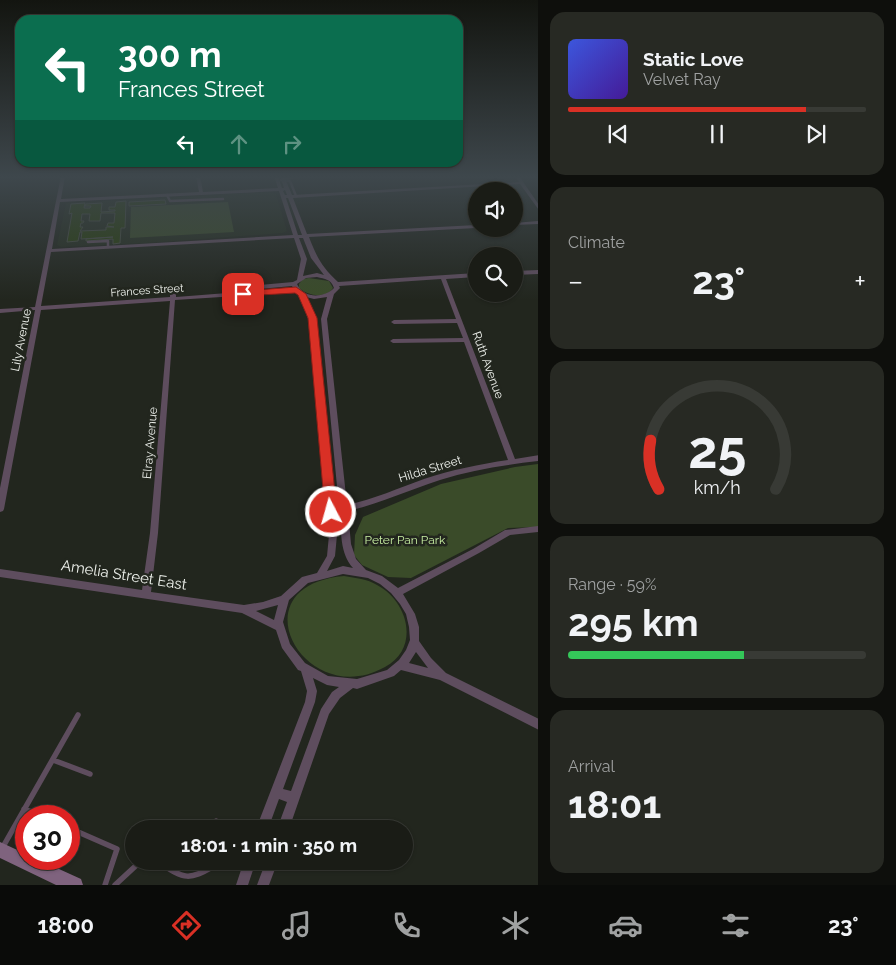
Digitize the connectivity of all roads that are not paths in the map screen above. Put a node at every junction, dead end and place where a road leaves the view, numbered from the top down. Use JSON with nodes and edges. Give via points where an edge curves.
{"nodes":[{"id":1,"x":55,"y":217,"type":"edge"},
{"id":2,"x":291,"y":217,"type":"edge"},
{"id":3,"x":296,"y":217,"type":"edge"},
{"id":4,"x":538,"y":222,"type":"edge"},
{"id":5,"x":523,"y":223,"type":"edge"},
{"id":6,"x":468,"y":226,"type":"edge"},
{"id":7,"x":296,"y":235,"type":"junction"},
{"id":8,"x":304,"y":235,"type":"junction"},
{"id":9,"x":88,"y":242,"type":"dead end"},
{"id":10,"x":108,"y":247,"type":"junction"},
{"id":11,"x":48,"y":251,"type":"junction"},
{"id":12,"x":314,"y":258,"type":"junction"},
{"id":13,"x":304,"y":259,"type":"junction"},
{"id":14,"x":538,"y":272,"type":"edge"},
{"id":15,"x":523,"y":273,"type":"edge"},
{"id":16,"x":468,"y":275,"type":"edge"},
{"id":17,"x":443,"y":277,"type":"junction"},
{"id":18,"x":329,"y":278,"type":"junction"},
{"id":19,"x":299,"y":279,"type":"junction"},
{"id":20,"x":337,"y":284,"type":"junction"},
{"id":21,"x":298,"y":289,"type":"junction"},
{"id":22,"x":331,"y":294,"type":"junction"},
{"id":23,"x":173,"y":296,"type":"junction"},
{"id":24,"x":39,"y":305,"type":"junction"},
{"id":25,"x":0,"y":306,"type":"edge"},
{"id":26,"x":0,"y":311,"type":"edge"},
{"id":27,"x":312,"y":318,"type":"junction"},
{"id":28,"x":324,"y":319,"type":"junction"},
{"id":29,"x":459,"y":321,"type":"junction"},
{"id":30,"x":394,"y":322,"type":"dead end"},
{"id":31,"x":393,"y":340,"type":"dead end"},
{"id":32,"x":466,"y":340,"type":"junction"},
{"id":33,"x":315,"y":348,"type":"junction"},
{"id":34,"x":327,"y":348,"type":"junction"},
{"id":35,"x":319,"y":385,"type":"junction"},
{"id":36,"x":331,"y":385,"type":"junction"},
{"id":37,"x":322,"y":422,"type":"junction"},
{"id":38,"x":335,"y":422,"type":"junction"},
{"id":39,"x":538,"y":458,"type":"edge"},
{"id":40,"x":512,"y":461,"type":"junction"},
{"id":41,"x":0,"y":509,"type":"edge"},
{"id":42,"x":343,"y":510,"type":"junction"},
{"id":43,"x":331,"y":512,"type":"junction"},
{"id":44,"x":538,"y":529,"type":"edge"},
{"id":45,"x":362,"y":572,"type":"junction"},
{"id":46,"x":0,"y":573,"type":"edge"},
{"id":47,"x":321,"y":573,"type":"junction"},
{"id":48,"x":398,"y":593,"type":"junction"},
{"id":49,"x":146,"y":594,"type":"junction"},
{"id":50,"x":284,"y":599,"type":"junction"},
{"id":51,"x":244,"y":609,"type":"junction"},
{"id":52,"x":278,"y":627,"type":"junction"},
{"id":53,"x":414,"y":642,"type":"junction"},
{"id":54,"x":401,"y":666,"type":"junction"},
{"id":55,"x":306,"y":670,"type":"junction"},
{"id":56,"x":442,"y":676,"type":"junction"},
{"id":57,"x":350,"y":684,"type":"junction"},
{"id":58,"x":78,"y":715,"type":"dead end"},
{"id":59,"x":538,"y":725,"type":"edge"},
{"id":60,"x":53,"y":760,"type":"junction"},
{"id":61,"x":90,"y":774,"type":"dead end"},
{"id":62,"x":275,"y":792,"type":"junction"},
{"id":63,"x":293,"y":798,"type":"junction"},
{"id":64,"x":26,"y":805,"type":"edge"},
{"id":65,"x":265,"y":820,"type":"edge"},
{"id":66,"x":286,"y":820,"type":"edge"},
{"id":67,"x":15,"y":825,"type":"edge"},
{"id":68,"x":80,"y":833,"type":"edge"},
{"id":69,"x":0,"y":851,"type":"edge"},
{"id":70,"x":131,"y":870,"type":"edge"},
{"id":71,"x":169,"y":870,"type":"edge"},
{"id":72,"x":206,"y":870,"type":"edge"},
{"id":73,"x":247,"y":870,"type":"edge"},
{"id":74,"x":269,"y":870,"type":"edge"},
{"id":75,"x":75,"y":885,"type":"edge"},
{"id":76,"x":105,"y":885,"type":"edge"},
{"id":77,"x":115,"y":885,"type":"edge"},
{"id":78,"x":242,"y":885,"type":"edge"},
{"id":79,"x":263,"y":885,"type":"edge"}],
"edges":[{"from":1,"to":11,"type":"street","name":"Lily Avenue"},
{"from":2,"to":7,"type":"street"},
{"from":3,"to":8,"type":"street"},
{"from":4,"to":5,"type":"street"},
{"from":6,"to":8,"type":"street"},
{"from":7,"to":8,"type":"street"},
{"from":7,"to":10,"type":"street"},
{"from":7,"to":13,"type":"street"},
{"from":8,"to":12,"type":"street"},
{"from":9,"to":10,"type":"lane","via":[[108,241]]},
{"from":10,"to":11,"type":"street"},
{"from":11,"to":24,"type":"street","name":"Lily Avenue"},
{"from":12,"to":13,"type":"street"},
{"from":12,"to":18,"type":"street"},
{"from":13,"to":19,"type":"street"},
{"from":14,"to":15,"type":"street"},
{"from":16,"to":17,"type":"street"},
{"from":17,"to":20,"type":"street"},
{"from":17,"to":29,"type":"street","name":"Ruth Avenue"},
{"from":18,"to":19,"type":"street","via":[[310,275]]},
{"from":18,"to":20,"type":"street"},
{"from":19,"to":21,"type":"street"},
{"from":20,"to":22,"type":"street"},
{"from":21,"to":22,"type":"street","name":"Frances Street","via":[[320,296]]},
{"from":21,"to":23,"type":"street","name":"Frances Street"},
{"from":21,"to":27,"type":"street"},
{"from":22,"to":28,"type":"street"},
{"from":23,"to":24,"type":"street","name":"Frances Street"},
{"from":23,"to":49,"type":"street","name":"Elray Avenue"},
{"from":24,"to":25,"type":"street","name":"Frances Street"},
{"from":24,"to":26,"type":"street","name":"Frances Street"},
{"from":24,"to":41,"type":"street","name":"Lily Avenue"},
{"from":27,"to":28,"type":"street"},
{"from":27,"to":33,"type":"street"},
{"from":28,"to":34,"type":"street"},
{"from":29,"to":30,"type":"street"},
{"from":29,"to":32,"type":"street","name":"Ruth Avenue"},
{"from":31,"to":32,"type":"street"},
{"from":32,"to":40,"type":"street","name":"Ruth Avenue"},
{"from":33,"to":34,"type":"street"},
{"from":33,"to":35,"type":"street"},
{"from":34,"to":36,"type":"street"},
{"from":35,"to":36,"type":"street"},
{"from":35,"to":37,"type":"street"},
{"from":36,"to":38,"type":"street"},
{"from":37,"to":38,"type":"street"},
{"from":37,"to":43,"type":"street"},
{"from":38,"to":42,"type":"street"},
{"from":39,"to":40,"type":"street","name":"Hilda Street"},
{"from":40,"to":42,"type":"street","name":"Hilda Street","via":[[439,477]]},
{"from":42,"to":43,"type":"street","name":"Hilda Street"},
{"from":42,"to":45,"type":"street","via":[[350,557]]},
{"from":43,"to":47,"type":"street","via":[[332,550]]},
{"from":44,"to":48,"type":"street","via":[[508,532]]},
{"from":45,"to":47,"type":"street"},
{"from":45,"to":48,"type":"street","via":[[381,580]]},
{"from":46,"to":49,"type":"street","name":"Amelia Street East"},
{"from":47,"to":50,"type":"street","via":[[296,585]]},
{"from":48,"to":53,"type":"street","via":[[414,622]]},
{"from":49,"to":51,"type":"street","name":"Amelia Street East"},
{"from":50,"to":51,"type":"street","name":"Amelia Street East"},
{"from":50,"to":52,"type":"street"},
{"from":51,"to":52,"type":"street","name":"Amelia Street East"},
{"from":52,"to":55,"type":"street","via":[[283,644]]},
{"from":53,"to":54,"type":"street"},
{"from":53,"to":56,"type":"street"},
{"from":54,"to":56,"type":"street"},
{"from":54,"to":57,"type":"street","via":[[379,680]]},
{"from":55,"to":57,"type":"street","via":[[322,679]]},
{"from":55,"to":62,"type":"street","via":[[312,691],[310,702]]},
{"from":56,"to":59,"type":"street"},
{"from":57,"to":63,"type":"street","via":[[327,707]]},
{"from":58,"to":60,"type":"lane"},
{"from":60,"to":61,"type":"lane"},
{"from":60,"to":64,"type":"lane"},
{"from":62,"to":63,"type":"street"},
{"from":62,"to":65,"type":"street"},
{"from":63,"to":66,"type":"street"},
{"from":67,"to":69,"type":"lane"},
{"from":68,"to":76,"type":"lane","via":[[117,849]]},
{"from":69,"to":75,"type":"main road"},
{"from":70,"to":77,"type":"lane"},
{"from":71,"to":72,"type":"lane","via":[[185,879]]},
{"from":73,"to":78,"type":"street"},
{"from":74,"to":79,"type":"street"}]}
